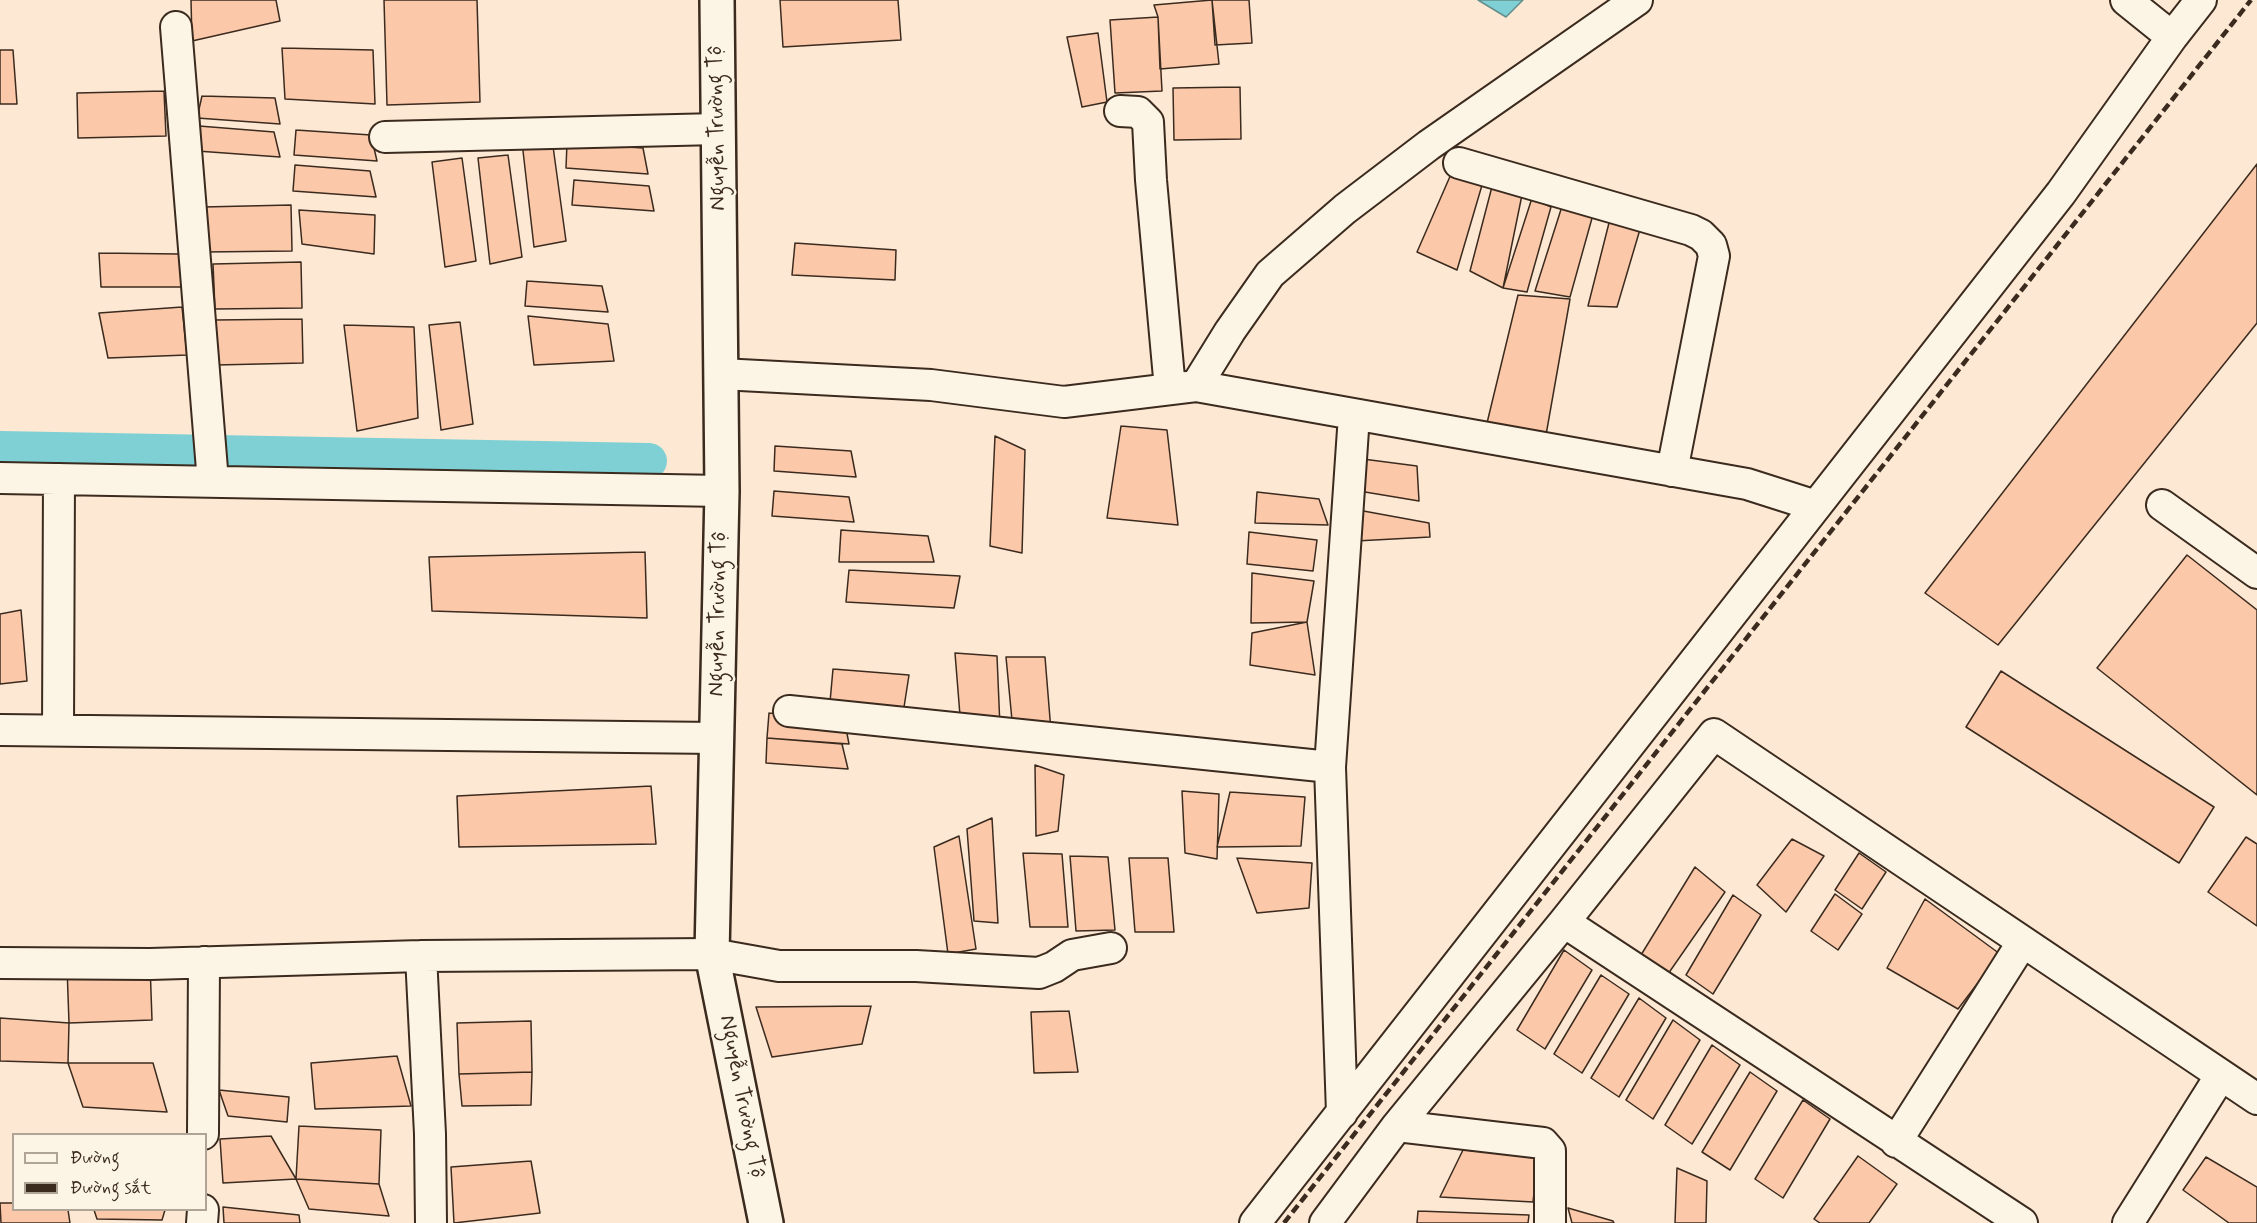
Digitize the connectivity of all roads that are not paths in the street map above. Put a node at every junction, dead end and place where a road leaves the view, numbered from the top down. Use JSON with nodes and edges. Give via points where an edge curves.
{"nodes":[{"id":1,"x":717,"y":0,"type":"edge"},
{"id":2,"x":1637,"y":0,"type":"edge"},
{"id":3,"x":2126,"y":0,"type":"edge"},
{"id":4,"x":2201,"y":0,"type":"edge"},
{"id":5,"x":176,"y":27,"type":"dead end"},
{"id":6,"x":2172,"y":37,"type":"junction"},
{"id":7,"x":1120,"y":111,"type":"dead end"},
{"id":8,"x":718,"y":129,"type":"junction"},
{"id":9,"x":385,"y":137,"type":"dead end"},
{"id":10,"x":1459,"y":163,"type":"dead end"},
{"id":11,"x":721,"y":374,"type":"junction"},
{"id":12,"x":1183,"y":388,"type":"junction"},
{"id":13,"x":1354,"y":415,"type":"junction"},
{"id":14,"x":1672,"y":471,"type":"junction"},
{"id":15,"x":0,"y":478,"type":"edge"},
{"id":16,"x":59,"y":479,"type":"junction"},
{"id":17,"x":213,"y":482,"type":"junction"},
{"id":18,"x":722,"y":491,"type":"junction"},
{"id":19,"x":2162,"y":505,"type":"dead end"},
{"id":20,"x":1816,"y":506,"type":"junction"},
{"id":21,"x":2257,"y":573,"type":"edge"},
{"id":22,"x":789,"y":711,"type":"dead end"},
{"id":23,"x":0,"y":730,"type":"edge"},
{"id":24,"x":58,"y":730,"type":"junction"},
{"id":25,"x":717,"y":738,"type":"junction"},
{"id":26,"x":1330,"y":767,"type":"junction"},
{"id":27,"x":1564,"y":922,"type":"junction"},
{"id":28,"x":2022,"y":943,"type":"junction"},
{"id":29,"x":1111,"y":948,"type":"dead end"},
{"id":30,"x":712,"y":954,"type":"junction"},
{"id":31,"x":421,"y":957,"type":"junction"},
{"id":32,"x":204,"y":962,"type":"junction"},
{"id":33,"x":0,"y":963,"type":"edge"},
{"id":34,"x":2221,"y":1075,"type":"junction"},
{"id":35,"x":2257,"y":1099,"type":"edge"},
{"id":36,"x":1342,"y":1113,"type":"junction"},
{"id":37,"x":1397,"y":1126,"type":"junction"},
{"id":38,"x":203,"y":1133,"type":"edge"},
{"id":39,"x":1896,"y":1142,"type":"junction"},
{"id":40,"x":431,"y":1223,"type":"edge"},
{"id":41,"x":766,"y":1223,"type":"edge"},
{"id":42,"x":1255,"y":1223,"type":"edge"},
{"id":43,"x":1325,"y":1223,"type":"edge"},
{"id":44,"x":1550,"y":1223,"type":"edge"},
{"id":45,"x":2022,"y":1223,"type":"edge"},
{"id":46,"x":2128,"y":1223,"type":"edge"}],
"edges":[{"from":1,"to":8,"type":"main road","name":"Nguyễn Trường Tộ"},
{"from":2,"to":12,"type":"street","via":[[1429,145],[1345,209],[1270,274]]},
{"from":3,"to":6,"type":"street"},
{"from":4,"to":6,"type":"street"},
{"from":5,"to":17,"type":"street"},
{"from":6,"to":20,"type":"street","via":[[2061,193]]},
{"from":7,"to":12,"type":"street","via":[[1138,112],[1148,122],[1151,180]]},
{"from":8,"to":9,"type":"street"},
{"from":8,"to":11,"type":"main road","name":"Nguyễn Trường Tộ"},
{"from":10,"to":14,"type":"street","via":[[1691,230],[1711,245],[1714,256]]},
{"from":11,"to":12,"type":"street","via":[[931,385],[1064,402]]},
{"from":11,"to":18,"type":"main road","name":"Nguyễn Trường Tộ"},
{"from":12,"to":13,"type":"street"},
{"from":13,"to":14,"type":"street"},
{"from":13,"to":26,"type":"street"},
{"from":14,"to":20,"type":"street","via":[[1747,484]]},
{"from":15,"to":16,"type":"street"},
{"from":16,"to":17,"type":"street"},
{"from":16,"to":24,"type":"street"},
{"from":17,"to":18,"type":"street"},
{"from":18,"to":25,"type":"main road","name":"Nguyễn Trường Tộ"},
{"from":19,"to":21,"type":"street"},
{"from":20,"to":36,"type":"street"},
{"from":22,"to":26,"type":"street"},
{"from":23,"to":24,"type":"street"},
{"from":24,"to":25,"type":"street"},
{"from":25,"to":30,"type":"main road","name":"Nguyễn Trường Tộ"},
{"from":26,"to":36,"type":"street"},
{"from":27,"to":28,"type":"street","via":[[1713,734]]},
{"from":27,"to":37,"type":"street"},
{"from":27,"to":39,"type":"street"},
{"from":28,"to":34,"type":"street"},
{"from":28,"to":39,"type":"street"},
{"from":29,"to":30,"type":"street","via":[[1072,955],[1039,973],[905,966],[779,966]]},
{"from":30,"to":31,"type":"street"},
{"from":30,"to":41,"type":"main road","name":"Nguyễn Trường Tộ"},
{"from":31,"to":32,"type":"street"},
{"from":31,"to":40,"type":"street"},
{"from":32,"to":33,"type":"street"},
{"from":32,"to":38,"type":"street"},
{"from":34,"to":35,"type":"street"},
{"from":34,"to":46,"type":"street"},
{"from":36,"to":42,"type":"street"},
{"from":37,"to":43,"type":"street"},
{"from":37,"to":44,"type":"street","via":[[1544,1143],[1550,1150]]},
{"from":39,"to":45,"type":"street"}]}
